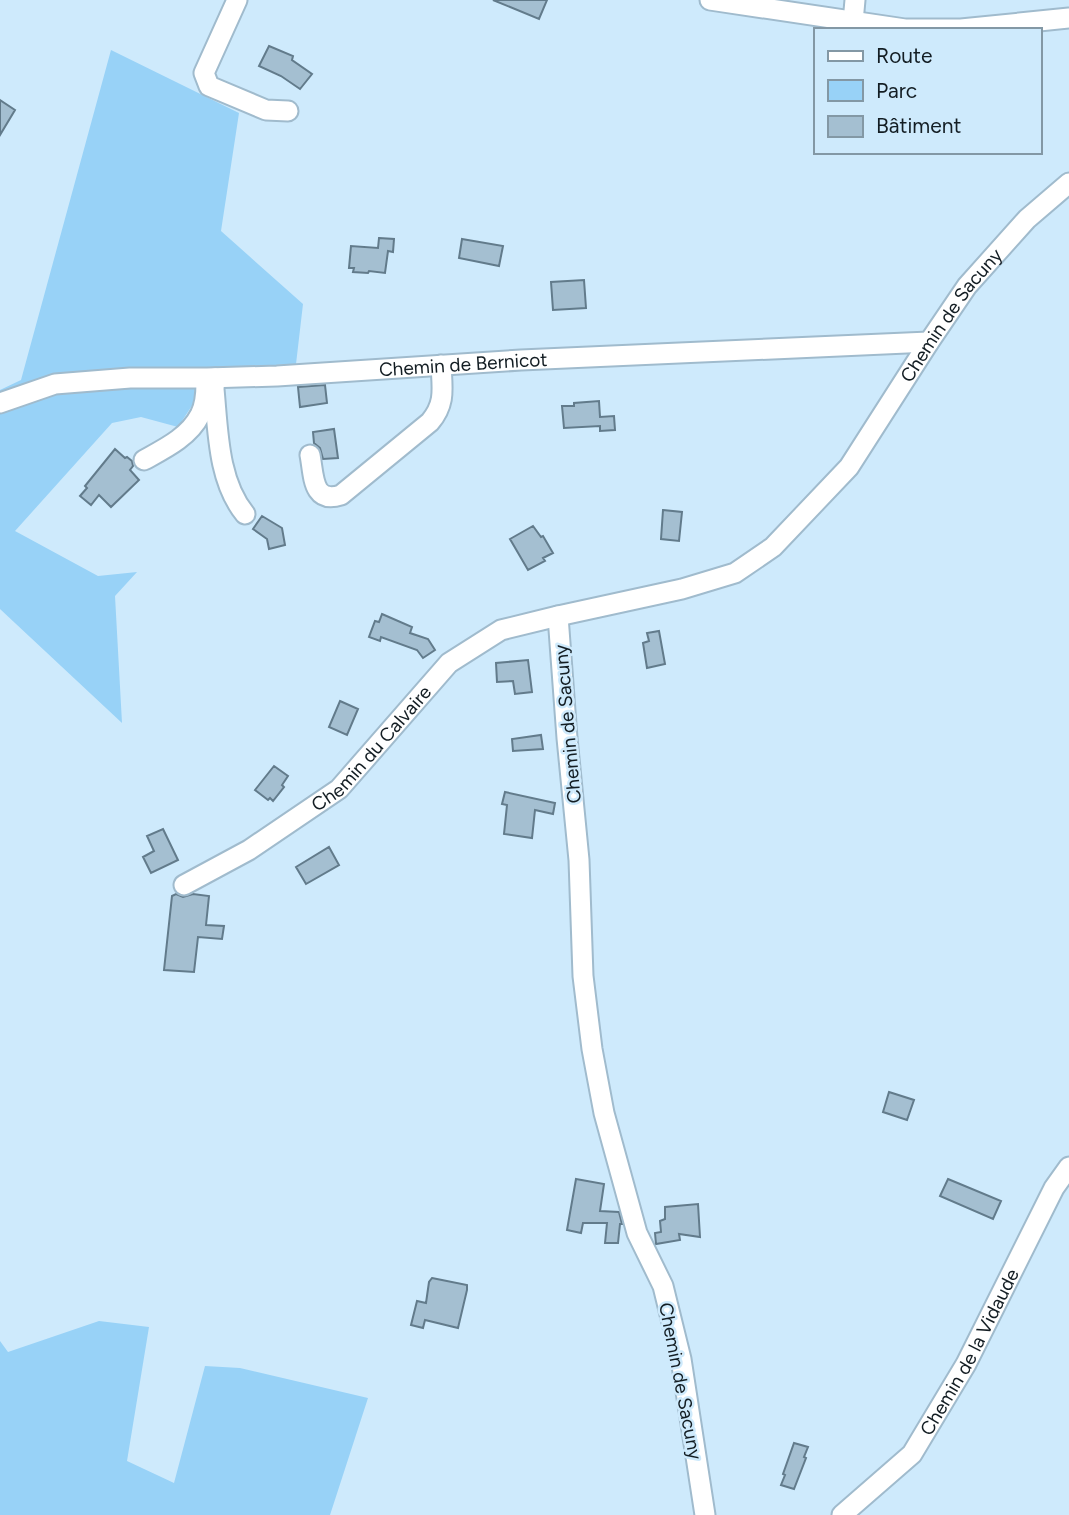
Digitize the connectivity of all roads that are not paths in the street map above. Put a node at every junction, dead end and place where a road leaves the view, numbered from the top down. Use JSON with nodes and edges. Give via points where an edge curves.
{"nodes":[{"id":1,"x":237,"y":0,"type":"edge"},
{"id":2,"x":710,"y":0,"type":"edge"},
{"id":3,"x":855,"y":0,"type":"edge"},
{"id":4,"x":1069,"y":18,"type":"edge"},
{"id":5,"x":853,"y":22,"type":"junction"},
{"id":6,"x":898,"y":28,"type":"edge"},
{"id":7,"x":971,"y":28,"type":"edge"},
{"id":8,"x":288,"y":111,"type":"dead end"},
{"id":9,"x":1069,"y":183,"type":"edge"},
{"id":10,"x":929,"y":342,"type":"junction"},
{"id":11,"x":442,"y":365,"type":"junction"},
{"id":12,"x":211,"y":378,"type":"junction"},
{"id":13,"x":0,"y":403,"type":"edge"},
{"id":14,"x":310,"y":455,"type":"dead end"},
{"id":15,"x":144,"y":460,"type":"dead end"},
{"id":16,"x":245,"y":514,"type":"dead end"},
{"id":17,"x":558,"y":616,"type":"junction"},
{"id":18,"x":184,"y":885,"type":"dead end"},
{"id":19,"x":1069,"y":1167,"type":"edge"},
{"id":20,"x":705,"y":1515,"type":"edge"},
{"id":21,"x":842,"y":1515,"type":"edge"}],
"edges":[{"from":1,"to":8,"type":"street","via":[[204,74],[209,86],[266,110]]},
{"from":2,"to":5,"type":"street"},
{"from":3,"to":5,"type":"street"},
{"from":4,"to":7,"type":"street"},
{"from":5,"to":6,"type":"street"},
{"from":9,"to":10,"type":"street","name":"Chemin de Sacuny","via":[[1027,219],[967,286]]},
{"from":10,"to":11,"type":"street","name":"Chemin de Bernicot"},
{"from":10,"to":17,"type":"street","name":"Chemin de Sacuny","via":[[849,467],[773,547],[735,573]]},
{"from":11,"to":12,"type":"street","name":"Chemin de Bernicot"},
{"from":11,"to":14,"type":"street","via":[[438,413],[341,495],[333,498],[318,491]]},
{"from":12,"to":13,"type":"street","name":"Chemin de Bernicot","via":[[55,384]]},
{"from":12,"to":15,"type":"street","via":[[200,416],[179,438]]},
{"from":12,"to":16,"type":"street","via":[[222,458],[231,491]]},
{"from":17,"to":18,"type":"street","name":"Chemin du Calvaire","via":[[501,629],[449,663],[340,789],[249,850]]},
{"from":17,"to":20,"type":"street","name":"Chemin de Sacuny","via":[[592,1049],[604,1113],[637,1233],[663,1286],[681,1359]]},
{"from":19,"to":21,"type":"street","name":"Chemin de la Vidaude","via":[[1054,1188],[967,1364],[912,1454]]}]}
